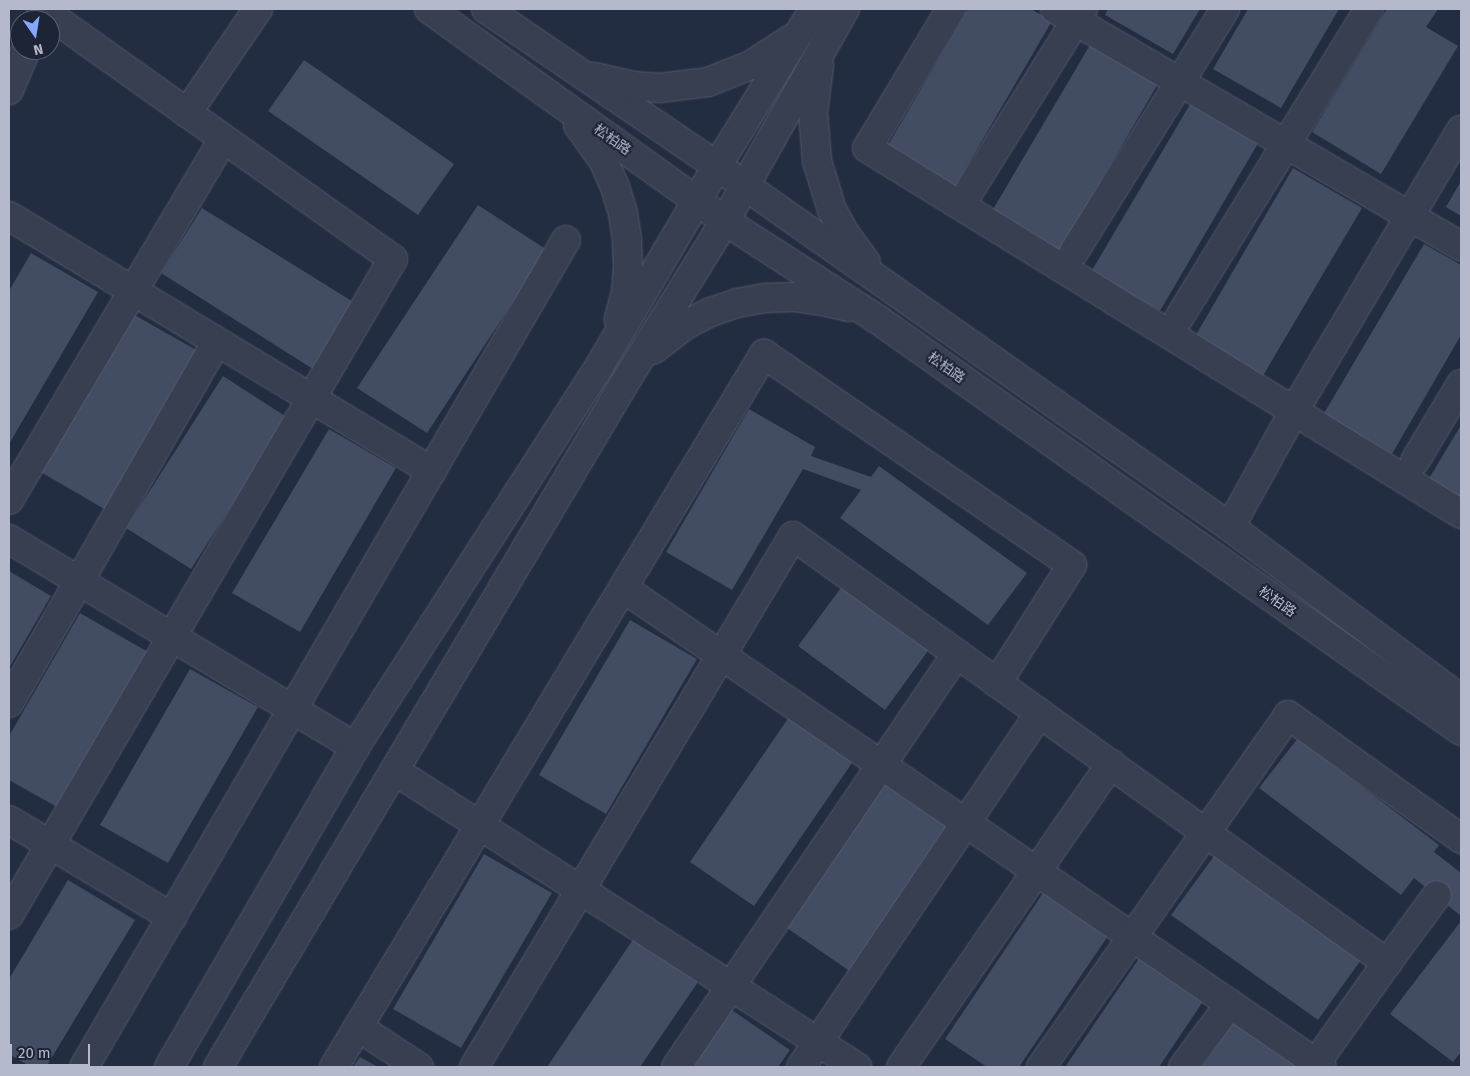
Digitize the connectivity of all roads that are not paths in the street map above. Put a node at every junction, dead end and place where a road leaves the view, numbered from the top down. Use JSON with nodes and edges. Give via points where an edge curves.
{"nodes":[{"id":1,"x":258,"y":9,"type":"edge"},
{"id":2,"x":429,"y":9,"type":"edge"},
{"id":3,"x":486,"y":9,"type":"edge"},
{"id":4,"x":845,"y":9,"type":"edge"},
{"id":5,"x":951,"y":9,"type":"edge"},
{"id":6,"x":1225,"y":9,"type":"edge"},
{"id":7,"x":1369,"y":9,"type":"edge"},
{"id":8,"x":1071,"y":13,"type":"edge"},
{"id":9,"x":810,"y":16,"type":"edge"},
{"id":10,"x":60,"y":26,"type":"edge"},
{"id":11,"x":827,"y":40,"type":"junction"},
{"id":12,"x":22,"y":60,"type":"edge"},
{"id":13,"x":563,"y":63,"type":"junction"},
{"id":14,"x":1180,"y":82,"type":"junction"},
{"id":15,"x":9,"y":90,"type":"edge"},
{"id":16,"x":547,"y":94,"type":"junction"},
{"id":17,"x":187,"y":113,"type":"junction"},
{"id":18,"x":1461,"y":130,"type":"edge"},
{"id":19,"x":223,"y":139,"type":"junction"},
{"id":20,"x":1286,"y":144,"type":"junction"},
{"id":21,"x":717,"y":166,"type":"junction"},
{"id":22,"x":745,"y":186,"type":"junction"},
{"id":23,"x":970,"y":190,"type":"dead end"},
{"id":24,"x":698,"y":200,"type":"junction"},
{"id":25,"x":9,"y":216,"type":"edge"},
{"id":26,"x":1410,"y":216,"type":"junction"},
{"id":27,"x":725,"y":221,"type":"junction"},
{"id":28,"x":566,"y":240,"type":"dead end"},
{"id":29,"x":1461,"y":246,"type":"edge"},
{"id":30,"x":1074,"y":252,"type":"dead end"},
{"id":31,"x":894,"y":290,"type":"junction"},
{"id":32,"x":132,"y":291,"type":"junction"},
{"id":33,"x":1179,"y":318,"type":"dead end"},
{"id":34,"x":877,"y":320,"type":"junction"},
{"id":35,"x":217,"y":342,"type":"junction"},
{"id":36,"x":600,"y":365,"type":"junction"},
{"id":37,"x":627,"y":379,"type":"junction"},
{"id":38,"x":1461,"y":384,"type":"edge"},
{"id":39,"x":311,"y":398,"type":"junction"},
{"id":40,"x":1294,"y":411,"type":"junction"},
{"id":41,"x":1415,"y":461,"type":"dead end"},
{"id":42,"x":432,"y":471,"type":"junction"},
{"id":43,"x":9,"y":500,"type":"edge"},
{"id":44,"x":1461,"y":514,"type":"edge"},
{"id":45,"x":1230,"y":527,"type":"junction"},
{"id":46,"x":9,"y":539,"type":"edge"},
{"id":47,"x":79,"y":581,"type":"junction"},
{"id":48,"x":623,"y":588,"type":"junction"},
{"id":49,"x":172,"y":636,"type":"junction"},
{"id":50,"x":957,"y":654,"type":"junction"},
{"id":51,"x":721,"y":655,"type":"junction"},
{"id":52,"x":997,"y":683,"type":"junction"},
{"id":53,"x":1461,"y":699,"type":"edge"},
{"id":54,"x":9,"y":704,"type":"edge"},
{"id":55,"x":293,"y":709,"type":"junction"},
{"id":56,"x":1040,"y":713,"type":"junction"},
{"id":57,"x":1461,"y":732,"type":"edge"},
{"id":58,"x":355,"y":747,"type":"junction"},
{"id":59,"x":1110,"y":764,"type":"junction"},
{"id":60,"x":882,"y":766,"type":"junction"},
{"id":61,"x":395,"y":771,"type":"junction"},
{"id":62,"x":9,"y":820,"type":"edge"},
{"id":63,"x":966,"y":823,"type":"junction"},
{"id":64,"x":480,"y":825,"type":"junction"},
{"id":65,"x":1205,"y":832,"type":"junction"},
{"id":66,"x":1461,"y":839,"type":"edge"},
{"id":67,"x":50,"y":845,"type":"junction"},
{"id":68,"x":1037,"y":871,"type":"junction"},
{"id":69,"x":581,"y":890,"type":"junction"},
{"id":70,"x":1437,"y":895,"type":"dead end"},
{"id":71,"x":9,"y":915,"type":"edge"},
{"id":72,"x":172,"y":916,"type":"junction"},
{"id":73,"x":1132,"y":937,"type":"junction"},
{"id":74,"x":1387,"y":963,"type":"junction"},
{"id":75,"x":732,"y":987,"type":"junction"},
{"id":76,"x":1230,"y":1004,"type":"junction"},
{"id":77,"x":358,"y":1027,"type":"junction"},
{"id":78,"x":818,"y":1043,"type":"junction"},
{"id":79,"x":1317,"y":1066,"type":"edge"},
{"id":80,"x":84,"y":1067,"type":"edge"},
{"id":81,"x":169,"y":1067,"type":"edge"},
{"id":82,"x":218,"y":1067,"type":"edge"},
{"id":83,"x":334,"y":1067,"type":"edge"},
{"id":84,"x":419,"y":1067,"type":"edge"},
{"id":85,"x":474,"y":1067,"type":"edge"},
{"id":86,"x":676,"y":1067,"type":"edge"},
{"id":87,"x":801,"y":1067,"type":"edge"},
{"id":88,"x":857,"y":1067,"type":"edge"},
{"id":89,"x":901,"y":1067,"type":"edge"},
{"id":90,"x":1041,"y":1067,"type":"edge"},
{"id":91,"x":1183,"y":1067,"type":"edge"}],
"edges":[{"from":1,"to":17,"type":"street"},
{"from":2,"to":16,"type":"street","name":"松柏路"},
{"from":3,"to":13,"type":"street"},
{"from":4,"to":11,"type":"street"},
{"from":5,"to":40,"type":"street","via":[[867,148]]},
{"from":6,"to":14,"type":"street"},
{"from":7,"to":20,"type":"street"},
{"from":8,"to":14,"type":"street"},
{"from":8,"to":23,"type":"street"},
{"from":9,"to":13,"type":"street","via":[[790,40],[751,65],[730,75],[683,86],[633,86],[585,74]]},
{"from":9,"to":21,"type":"street"},
{"from":10,"to":17,"type":"street"},
{"from":11,"to":22,"type":"street"},
{"from":11,"to":31,"type":"street","via":[[818,72],[813,112],[816,153],[823,186],[844,232],[875,273]]},
{"from":12,"to":15,"type":"street"},
{"from":13,"to":21,"type":"street"},
{"from":14,"to":20,"type":"street"},
{"from":14,"to":30,"type":"street"},
{"from":16,"to":24,"type":"street","name":"松柏路"},
{"from":16,"to":36,"type":"street","via":[[592,144],[615,187],[623,214],[628,240],[626,292],[620,317]]},
{"from":17,"to":19,"type":"street"},
{"from":18,"to":26,"type":"street"},
{"from":19,"to":32,"type":"street"},
{"from":19,"to":39,"type":"street","via":[[393,259]]},
{"from":20,"to":26,"type":"street"},
{"from":20,"to":33,"type":"street"},
{"from":21,"to":22,"type":"street"},
{"from":21,"to":24,"type":"street"},
{"from":22,"to":27,"type":"street"},
{"from":22,"to":31,"type":"street"},
{"from":24,"to":27,"type":"street","name":"松柏路"},
{"from":24,"to":36,"type":"street"},
{"from":25,"to":32,"type":"street"},
{"from":26,"to":29,"type":"street"},
{"from":26,"to":40,"type":"street"},
{"from":27,"to":34,"type":"street","name":"松柏路"},
{"from":27,"to":37,"type":"street"},
{"from":28,"to":42,"type":"street"},
{"from":31,"to":45,"type":"street"},
{"from":32,"to":35,"type":"street"},
{"from":32,"to":43,"type":"street"},
{"from":34,"to":37,"type":"street","via":[[851,308],[794,297],[737,303],[711,312],[664,339]]},
{"from":34,"to":57,"type":"street","name":"松柏路"},
{"from":35,"to":39,"type":"street"},
{"from":35,"to":47,"type":"street"},
{"from":36,"to":58,"type":"street"},
{"from":37,"to":61,"type":"street"},
{"from":38,"to":41,"type":"street"},
{"from":39,"to":42,"type":"street"},
{"from":39,"to":49,"type":"street"},
{"from":40,"to":44,"type":"street"},
{"from":40,"to":45,"type":"street"},
{"from":42,"to":55,"type":"street"},
{"from":45,"to":53,"type":"street"},
{"from":46,"to":47,"type":"street"},
{"from":47,"to":49,"type":"street"},
{"from":47,"to":54,"type":"street"},
{"from":48,"to":51,"type":"street"},
{"from":48,"to":52,"type":"street","via":[[764,354],[1072,565]]},
{"from":48,"to":64,"type":"street"},
{"from":49,"to":55,"type":"street"},
{"from":49,"to":67,"type":"street"},
{"from":50,"to":51,"type":"street","via":[[793,536]]},
{"from":50,"to":52,"type":"street"},
{"from":50,"to":60,"type":"street"},
{"from":51,"to":60,"type":"street"},
{"from":51,"to":69,"type":"street"},
{"from":52,"to":56,"type":"street"},
{"from":55,"to":58,"type":"street"},
{"from":55,"to":72,"type":"street"},
{"from":56,"to":59,"type":"street"},
{"from":56,"to":63,"type":"street"},
{"from":58,"to":81,"type":"street"},
{"from":59,"to":65,"type":"street"},
{"from":59,"to":68,"type":"street"},
{"from":60,"to":63,"type":"street"},
{"from":60,"to":75,"type":"street"},
{"from":61,"to":64,"type":"street"},
{"from":61,"to":82,"type":"street"},
{"from":62,"to":67,"type":"street"},
{"from":63,"to":68,"type":"street"},
{"from":63,"to":78,"type":"street"},
{"from":64,"to":69,"type":"street"},
{"from":64,"to":77,"type":"street"},
{"from":65,"to":66,"type":"street","via":[[1288,715]]},
{"from":65,"to":73,"type":"street"},
{"from":65,"to":74,"type":"street"},
{"from":67,"to":71,"type":"street"},
{"from":67,"to":72,"type":"street"},
{"from":68,"to":73,"type":"street"},
{"from":68,"to":89,"type":"street"},
{"from":69,"to":75,"type":"street"},
{"from":69,"to":85,"type":"street"},
{"from":70,"to":74,"type":"street"},
{"from":72,"to":80,"type":"street"},
{"from":73,"to":76,"type":"street"},
{"from":73,"to":90,"type":"street"},
{"from":74,"to":79,"type":"street"},
{"from":75,"to":78,"type":"street"},
{"from":75,"to":86,"type":"street"},
{"from":76,"to":79,"type":"street"},
{"from":76,"to":91,"type":"street"},
{"from":77,"to":83,"type":"street"},
{"from":77,"to":84,"type":"street"},
{"from":78,"to":87,"type":"street"},
{"from":78,"to":88,"type":"street"}]}
